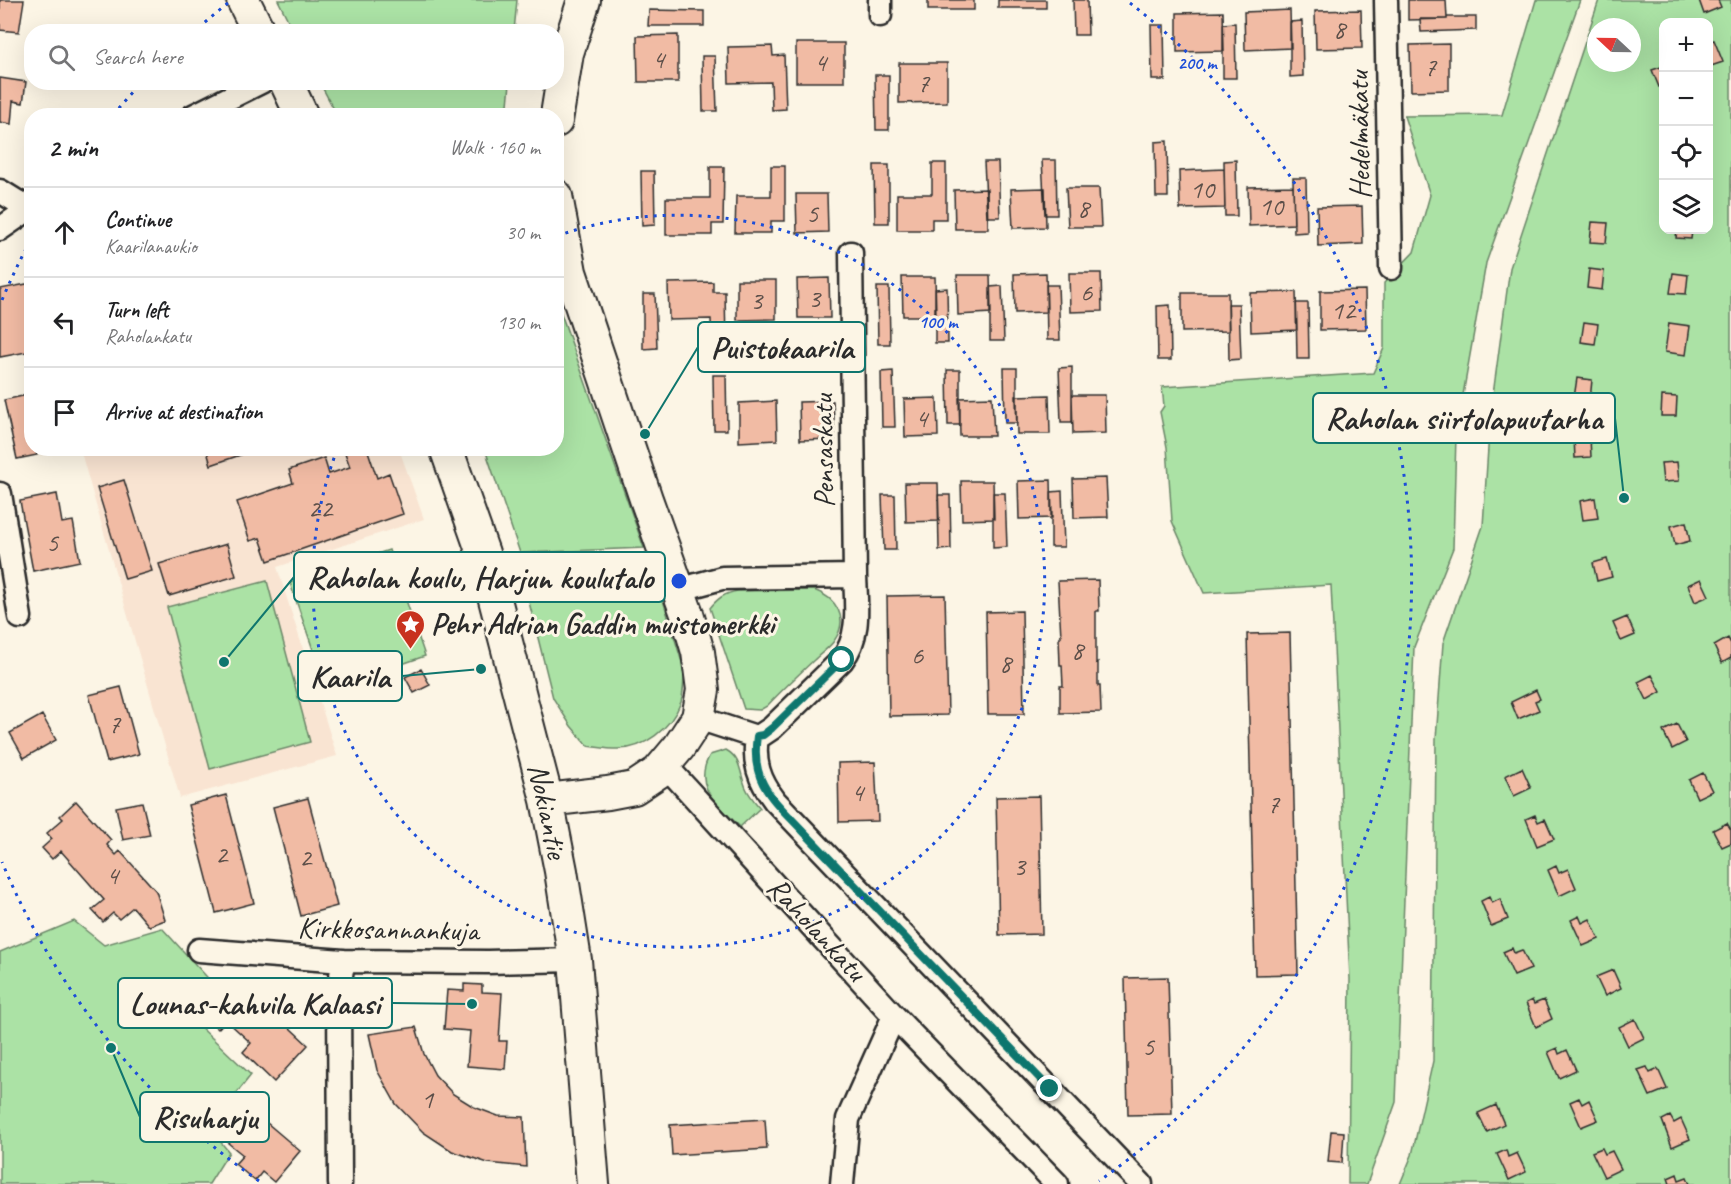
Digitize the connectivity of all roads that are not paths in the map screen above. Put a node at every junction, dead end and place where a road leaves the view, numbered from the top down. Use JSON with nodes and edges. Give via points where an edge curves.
{"nodes":[{"id":1,"x":243,"y":0,"type":"edge"},
{"id":2,"x":584,"y":0,"type":"edge"},
{"id":3,"x":1386,"y":0,"type":"edge"},
{"id":4,"x":255,"y":24,"type":"edge"},
{"id":5,"x":564,"y":72,"type":"edge"},
{"id":6,"x":245,"y":90,"type":"edge"},
{"id":7,"x":290,"y":90,"type":"edge"},
{"id":8,"x":561,"y":90,"type":"edge"},
{"id":9,"x":209,"y":108,"type":"edge"},
{"id":10,"x":298,"y":108,"type":"edge"},
{"id":11,"x":558,"y":108,"type":"edge"},
{"id":12,"x":0,"y":191,"type":"edge"},
{"id":13,"x":24,"y":205,"type":"edge"},
{"id":14,"x":24,"y":212,"type":"edge"},
{"id":15,"x":0,"y":229,"type":"edge"},
{"id":16,"x":564,"y":239,"type":"edge"},
{"id":17,"x":851,"y":253,"type":"dead end"},
{"id":18,"x":1391,"y":268,"type":"dead end"},
{"id":19,"x":449,"y":456,"type":"edge"},
{"id":20,"x":0,"y":494,"type":"edge"},
{"id":21,"x":855,"y":576,"type":"junction"},
{"id":22,"x":678,"y":590,"type":"junction"},
{"id":23,"x":21,"y":617,"type":"dead end"},
{"id":24,"x":698,"y":718,"type":"junction"},
{"id":25,"x":757,"y":736,"type":"junction"},
{"id":26,"x":665,"y":765,"type":"junction"},
{"id":27,"x":547,"y":800,"type":"junction"},
{"id":28,"x":199,"y":950,"type":"dead end"},
{"id":29,"x":575,"y":960,"type":"junction"},
{"id":30,"x":342,"y":961,"type":"junction"},
{"id":31,"x":894,"y":1016,"type":"junction"},
{"id":32,"x":340,"y":1184,"type":"edge"},
{"id":33,"x":593,"y":1184,"type":"edge"},
{"id":34,"x":842,"y":1184,"type":"edge"},
{"id":35,"x":1057,"y":1184,"type":"edge"},
{"id":36,"x":1141,"y":1184,"type":"edge"}],
"edges":[{"from":1,"to":4,"type":"street"},
{"from":2,"to":5,"type":"street"},
{"from":3,"to":18,"type":"street","name":"Hedelmäkatu"},
{"from":6,"to":9,"type":"street"},
{"from":7,"to":10,"type":"street"},
{"from":8,"to":11,"type":"street"},
{"from":12,"to":13,"type":"street"},
{"from":14,"to":15,"type":"street"},
{"from":16,"to":22,"type":"street","via":[[570,272]]},
{"from":17,"to":21,"type":"street","name":"Pensaskatu"},
{"from":19,"to":27,"type":"street","name":"Nokiantie","via":[[486,561]]},
{"from":20,"to":23,"type":"street"},
{"from":21,"to":22,"type":"street","via":[[713,579]]},
{"from":21,"to":25,"type":"street","name":"Pensaskatu","via":[[855,629],[850,650],[772,728]]},
{"from":22,"to":24,"type":"street","via":[[701,666],[703,690]]},
{"from":24,"to":25,"type":"street"},
{"from":24,"to":26,"type":"street"},
{"from":25,"to":36,"type":"street","name":"Raholankatu","via":[[758,775],[775,801]]},
{"from":26,"to":27,"type":"street","via":[[634,788]]},
{"from":26,"to":31,"type":"street","name":"Raholankatu"},
{"from":27,"to":29,"type":"street","name":"Nokiantie"},
{"from":28,"to":30,"type":"street","name":"Kirkkosannankuja"},
{"from":29,"to":30,"type":"street","name":"Kirkkosannankuja"},
{"from":29,"to":33,"type":"street","name":"Nokiantie"},
{"from":30,"to":32,"type":"street"},
{"from":31,"to":34,"type":"street","via":[[848,1119]]},
{"from":31,"to":35,"type":"street","name":"Raholankatu"}]}
